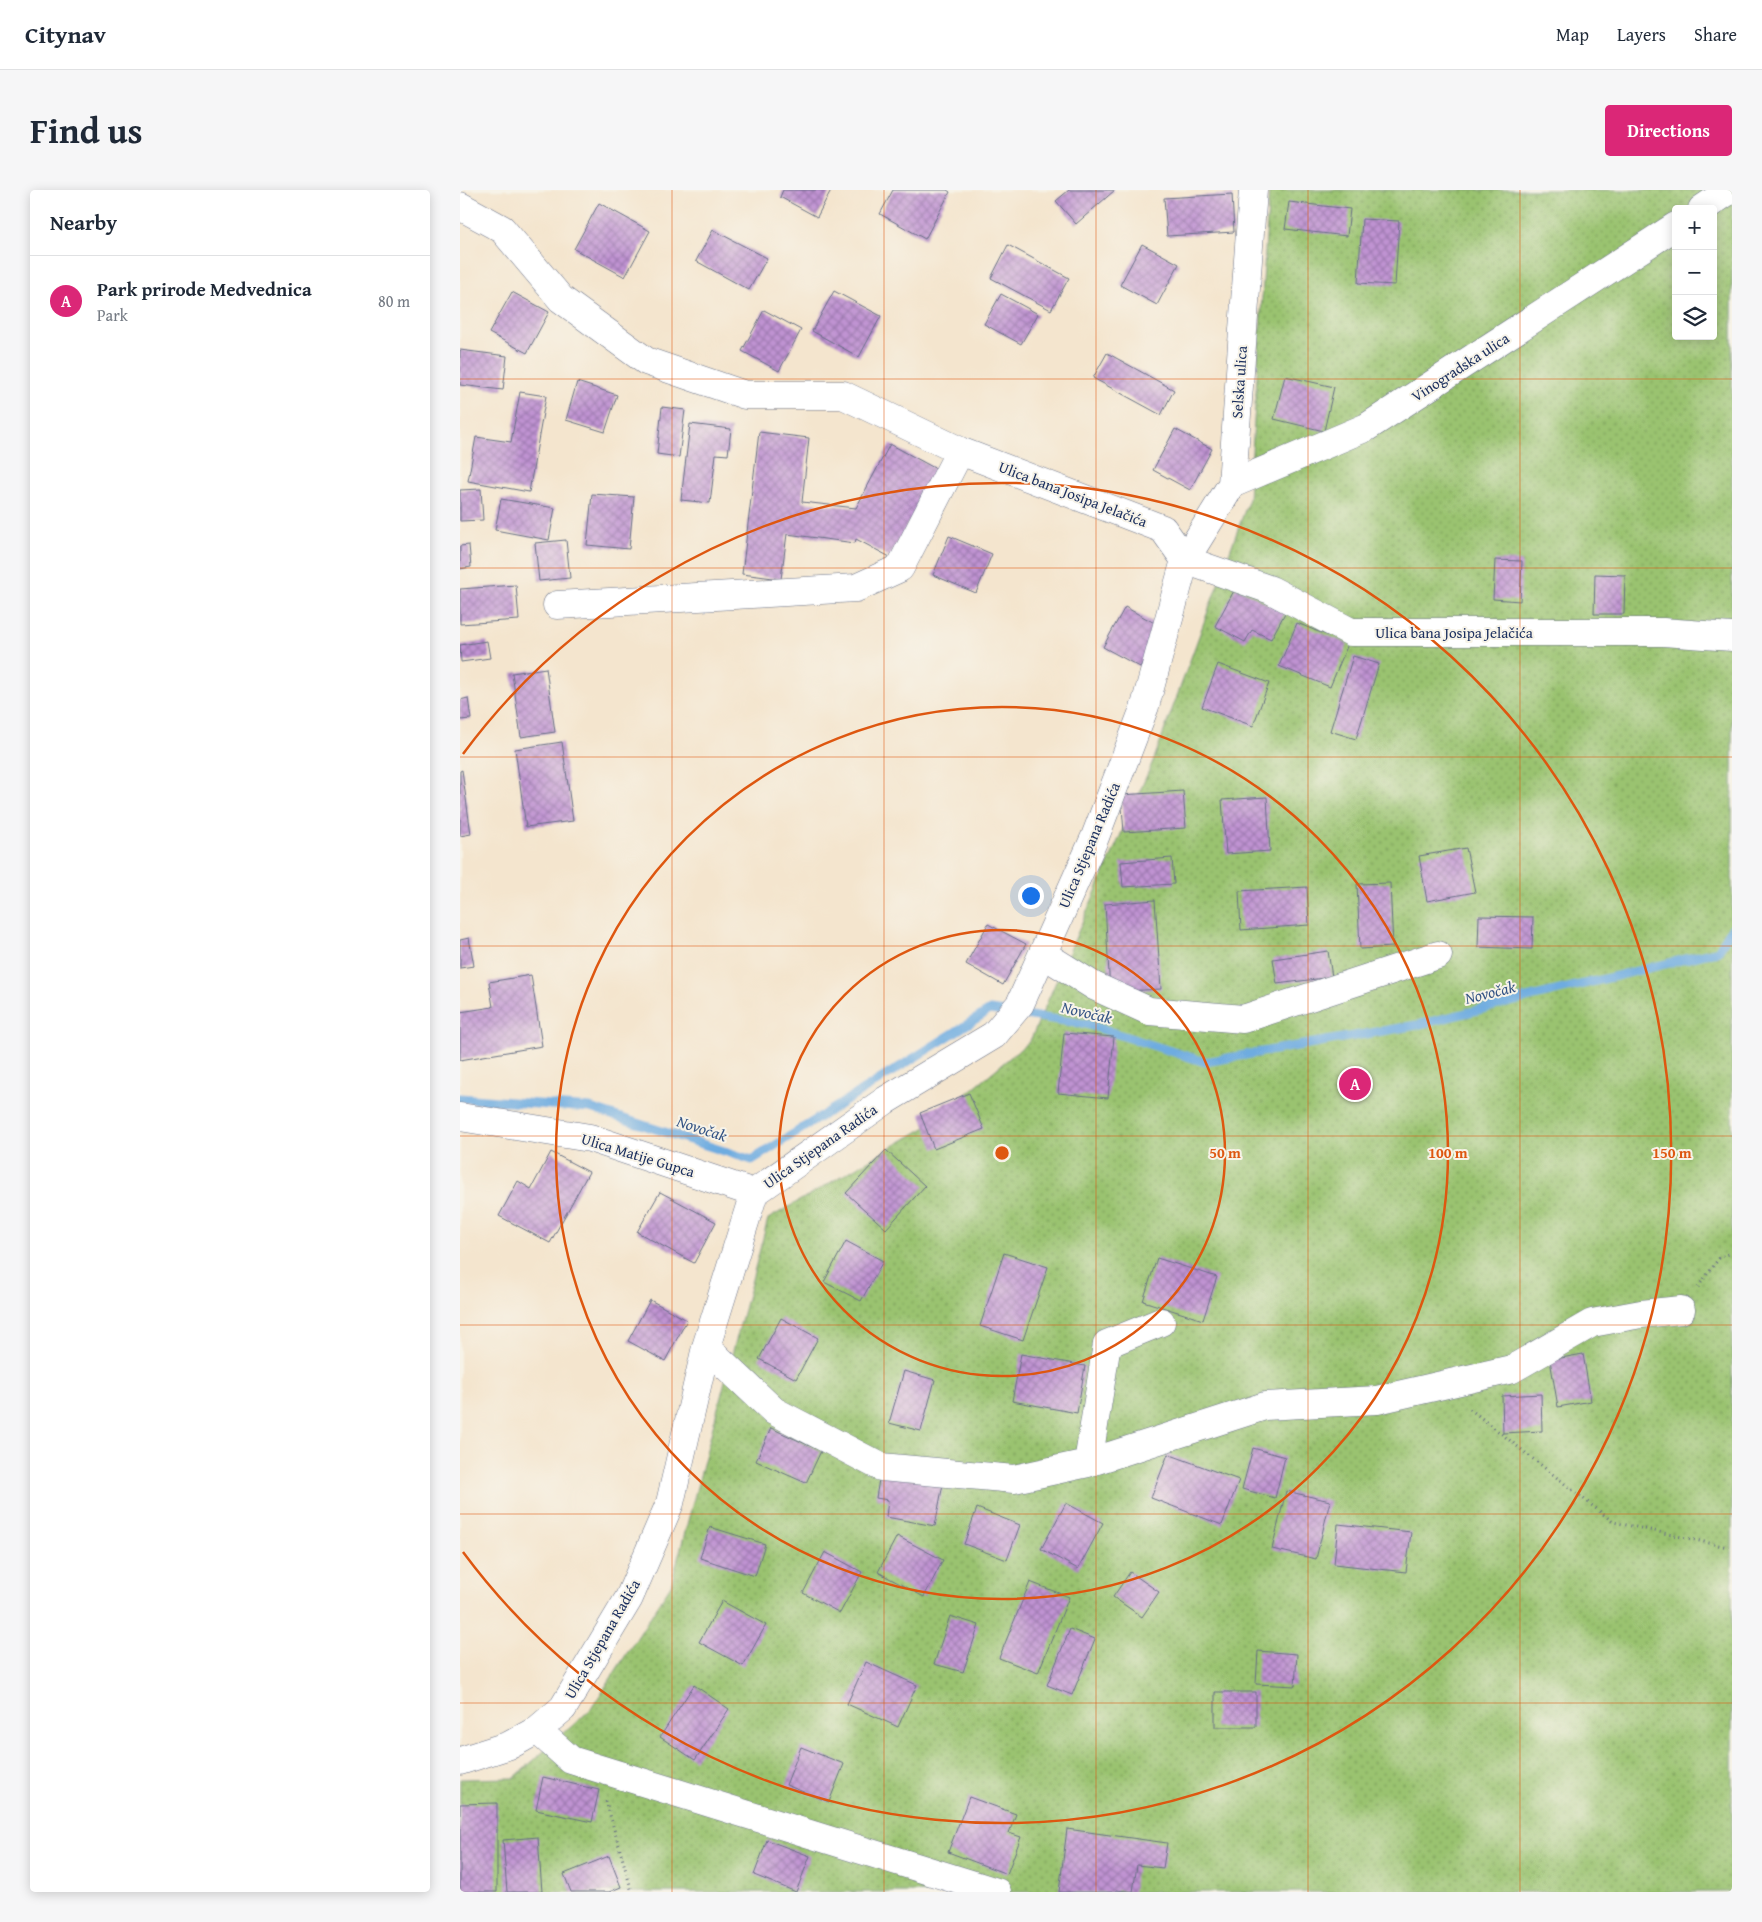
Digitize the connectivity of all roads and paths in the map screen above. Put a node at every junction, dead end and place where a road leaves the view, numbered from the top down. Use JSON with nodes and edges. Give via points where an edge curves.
{"nodes":[{"id":1,"x":1253,"y":190,"type":"edge"},
{"id":2,"x":1730,"y":190,"type":"edge"},
{"id":3,"x":1708,"y":205,"type":"edge"},
{"id":4,"x":460,"y":206,"type":"edge"},
{"id":5,"x":1672,"y":229,"type":"edge"},
{"id":6,"x":960,"y":451,"type":"junction"},
{"id":7,"x":1232,"y":484,"type":"junction"},
{"id":8,"x":1185,"y":560,"type":"junction"},
{"id":9,"x":557,"y":605,"type":"dead end"},
{"id":10,"x":1732,"y":637,"type":"edge"},
{"id":11,"x":1043,"y":954,"type":"junction"},
{"id":12,"x":1438,"y":955,"type":"dead end"},
{"id":13,"x":460,"y":1117,"type":"edge"},
{"id":14,"x":754,"y":1193,"type":"junction"},
{"id":15,"x":1732,"y":1253,"type":"edge"},
{"id":16,"x":1681,"y":1310,"type":"joint"},
{"id":17,"x":1161,"y":1322,"type":"dead end"},
{"id":18,"x":706,"y":1347,"type":"junction"},
{"id":19,"x":1441,"y":1386,"type":"junction"},
{"id":20,"x":1088,"y":1463,"type":"junction"},
{"id":21,"x":1732,"y":1548,"type":"edge"},
{"id":22,"x":537,"y":1730,"type":"junction"},
{"id":23,"x":460,"y":1761,"type":"edge"},
{"id":24,"x":598,"y":1768,"type":"junction"},
{"id":25,"x":632,"y":1892,"type":"edge"},
{"id":26,"x":997,"y":1892,"type":"edge"}],
"edges":[{"from":1,"to":7,"type":"street","name":"Selska ulica"},
{"from":2,"to":3,"type":"street"},
{"from":4,"to":6,"type":"street","name":"Ulica bana Josipa Jelačića","via":[[502,229],[561,299],[646,361],[745,395],[843,395]]},
{"from":5,"to":7,"type":"street","name":"Vinogradska ulica","via":[[1367,427]]},
{"from":6,"to":8,"type":"street","name":"Ulica bana Josipa Jelačića","via":[[1163,529]]},
{"from":6,"to":9,"type":"street","via":[[900,568],[856,588]]},
{"from":7,"to":8,"type":"street","name":"Selska ulica"},
{"from":8,"to":10,"type":"street","name":"Ulica bana Josipa Jelačića","via":[[1271,590],[1351,632],[1663,632]]},
{"from":8,"to":11,"type":"street","name":"Ulica Stjepana Radića","via":[[1145,706],[1095,837]]},
{"from":11,"to":12,"type":"street","via":[[1094,986],[1149,1011],[1243,1019]]},
{"from":11,"to":14,"type":"street","name":"Ulica Stjepana Radića","via":[[1020,1004],[994,1035],[886,1100]]},
{"from":13,"to":14,"type":"street","name":"Ulica Matije Gupca","via":[[590,1138]]},
{"from":14,"to":18,"type":"street","name":"Ulica Stjepana Radića"},
{"from":15,"to":16,"type":"path","via":[[1720,1257]]},
{"from":16,"to":19,"type":"street","via":[[1592,1323],[1512,1369]]},
{"from":17,"to":20,"type":"street","via":[[1107,1344]]},
{"from":18,"to":20,"type":"street","via":[[774,1411],[881,1467],[1014,1480]]},
{"from":18,"to":22,"type":"street","name":"Ulica Stjepana Radića","via":[[670,1503],[630,1598],[563,1708]]},
{"from":19,"to":20,"type":"street","via":[[1377,1400],[1265,1406]]},
{"from":19,"to":21,"type":"path","via":[[1613,1522]]},
{"from":22,"to":23,"type":"street","name":"Ulica Stjepana Radića","via":[[510,1746]]},
{"from":22,"to":24,"type":"street","via":[[571,1760]]},
{"from":24,"to":25,"type":"path"},
{"from":24,"to":26,"type":"street"}]}
